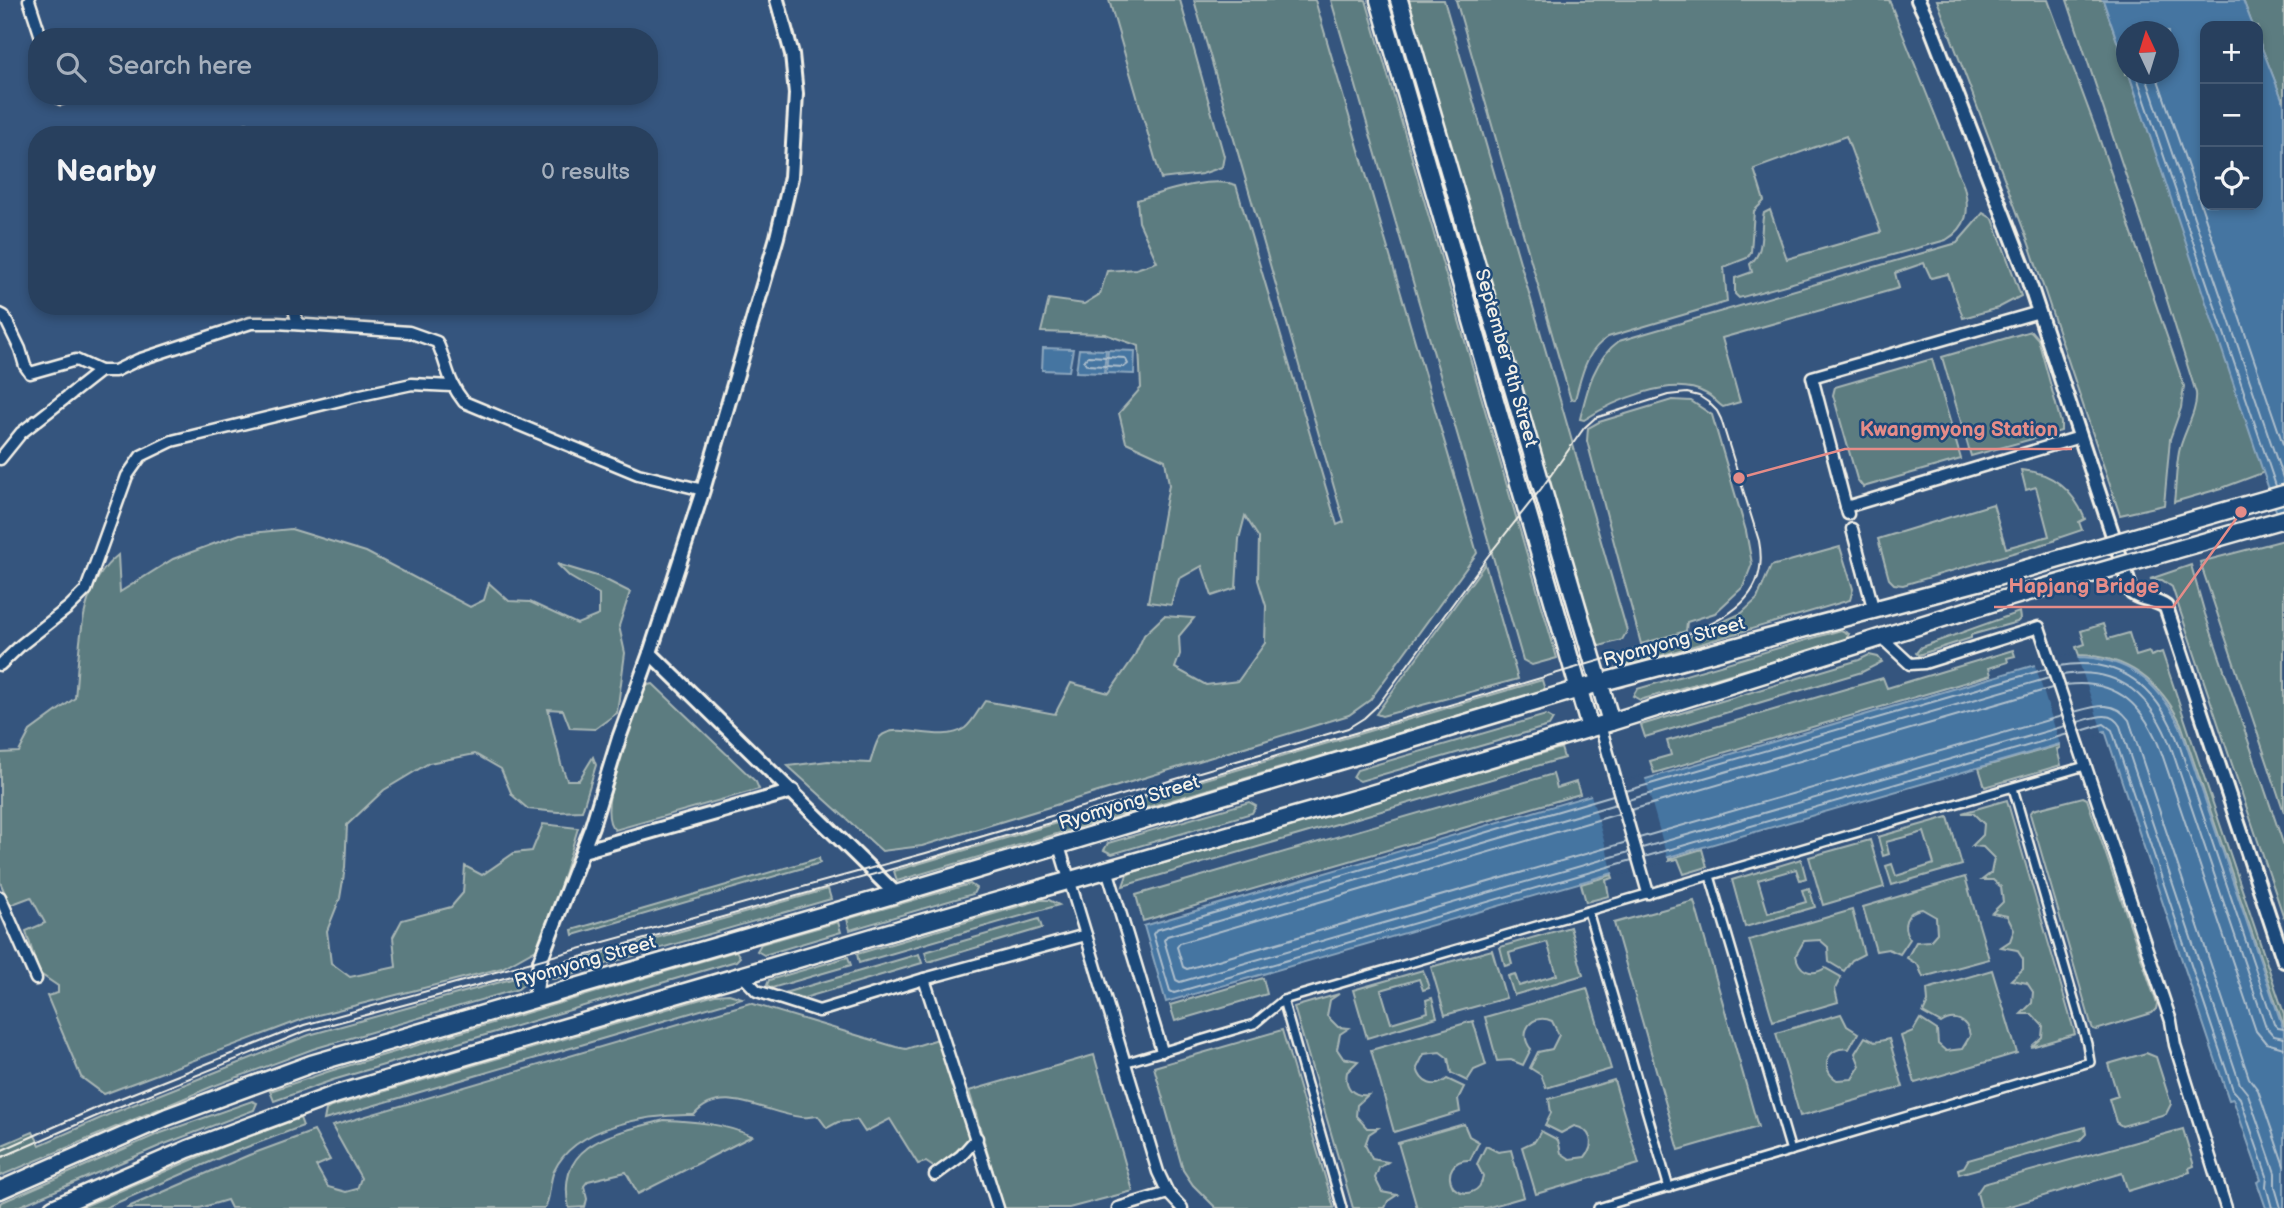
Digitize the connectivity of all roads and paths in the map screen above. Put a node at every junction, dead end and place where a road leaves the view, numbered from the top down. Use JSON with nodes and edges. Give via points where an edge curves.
{"nodes":[{"id":1,"x":29,"y":0,"type":"edge"},
{"id":2,"x":777,"y":0,"type":"edge"},
{"id":3,"x":1379,"y":0,"type":"edge"},
{"id":4,"x":1399,"y":0,"type":"edge"},
{"id":5,"x":1918,"y":0,"type":"edge"},
{"id":6,"x":38,"y":28,"type":"edge"},
{"id":7,"x":2039,"y":312,"type":"junction"},
{"id":8,"x":0,"y":314,"type":"edge"},
{"id":9,"x":296,"y":315,"type":"edge"},
{"id":10,"x":298,"y":324,"type":"junction"},
{"id":11,"x":100,"y":371,"type":"junction"},
{"id":12,"x":451,"y":386,"type":"junction"},
{"id":13,"x":2080,"y":437,"type":"junction"},
{"id":14,"x":0,"y":459,"type":"edge"},
{"id":15,"x":703,"y":491,"type":"junction"},
{"id":16,"x":2284,"y":494,"type":"edge"},
{"id":17,"x":2284,"y":519,"type":"edge"},
{"id":18,"x":1852,"y":529,"type":"dead end"},
{"id":19,"x":1874,"y":611,"type":"junction"},
{"id":20,"x":1881,"y":637,"type":"junction"},
{"id":21,"x":650,"y":653,"type":"junction"},
{"id":22,"x":0,"y":665,"type":"edge"},
{"id":23,"x":1599,"y":683,"type":"junction"},
{"id":24,"x":1579,"y":689,"type":"junction"},
{"id":25,"x":1600,"y":725,"type":"junction"},
{"id":26,"x":2084,"y":766,"type":"junction"},
{"id":27,"x":2013,"y":788,"type":"junction"},
{"id":28,"x":793,"y":791,"type":"junction"},
{"id":29,"x":1059,"y":846,"type":"junction"},
{"id":30,"x":583,"y":851,"type":"junction"},
{"id":31,"x":1107,"y":869,"type":"junction"},
{"id":32,"x":1710,"y":876,"type":"junction"},
{"id":33,"x":1070,"y":880,"type":"junction"},
{"id":34,"x":1648,"y":893,"type":"junction"},
{"id":35,"x":896,"y":894,"type":"junction"},
{"id":36,"x":0,"y":897,"type":"edge"},
{"id":37,"x":1588,"y":911,"type":"junction"},
{"id":38,"x":1086,"y":936,"type":"junction"},
{"id":39,"x":2284,"y":961,"type":"edge"},
{"id":40,"x":742,"y":975,"type":"junction"},
{"id":41,"x":36,"y":979,"type":"dead end"},
{"id":42,"x":924,"y":979,"type":"junction"},
{"id":43,"x":535,"y":999,"type":"junction"},
{"id":44,"x":1283,"y":1000,"type":"junction"},
{"id":45,"x":1162,"y":1051,"type":"junction"},
{"id":46,"x":1124,"y":1063,"type":"junction"},
{"id":47,"x":977,"y":1138,"type":"junction"},
{"id":48,"x":1791,"y":1151,"type":"junction"},
{"id":49,"x":935,"y":1175,"type":"dead end"},
{"id":50,"x":1669,"y":1188,"type":"junction"},
{"id":51,"x":0,"y":1190,"type":"edge"},
{"id":52,"x":1168,"y":1193,"type":"junction"},
{"id":53,"x":53,"y":1208,"type":"edge"},
{"id":54,"x":998,"y":1208,"type":"edge"},
{"id":55,"x":1118,"y":1208,"type":"edge"},
{"id":56,"x":1182,"y":1208,"type":"edge"},
{"id":57,"x":1342,"y":1208,"type":"edge"},
{"id":58,"x":1598,"y":1208,"type":"edge"},
{"id":59,"x":2226,"y":1208,"type":"edge"}],
"edges":[{"from":1,"to":6,"type":"street"},
{"from":2,"to":15,"type":"street","via":[[794,69],[791,177]]},
{"from":3,"to":24,"type":"highway","name":"September 9th Street"},
{"from":4,"to":23,"type":"highway","name":"September 9th Street"},
{"from":5,"to":7,"type":"street"},
{"from":7,"to":13,"type":"street"},
{"from":7,"to":13,"type":"street","via":[[1812,377],[1847,510]]},
{"from":8,"to":11,"type":"street","via":[[30,373],[76,360]]},
{"from":9,"to":10,"type":"street"},
{"from":10,"to":11,"type":"street","via":[[251,323],[115,371]]},
{"from":10,"to":12,"type":"street","via":[[409,332],[437,342]]},
{"from":11,"to":14,"type":"street","via":[[21,433]]},
{"from":12,"to":15,"type":"street","via":[[464,402],[638,474]]},
{"from":12,"to":22,"type":"street","via":[[412,384],[361,395],[172,441],[141,456],[127,476],[86,590]]},
{"from":13,"to":39,"type":"street","via":[[2132,593],[2156,599],[2166,607]]},
{"from":15,"to":21,"type":"street"},
{"from":16,"to":19,"type":"highway","name":"Ryomyong Street","bridge":true},
{"from":17,"to":20,"type":"highway","bridge":true},
{"from":18,"to":19,"type":"street"},
{"from":19,"to":23,"type":"highway","name":"Ryomyong Street"},
{"from":20,"to":25,"type":"highway"},
{"from":20,"to":26,"type":"street","via":[[1910,664],[2039,627]]},
{"from":21,"to":28,"type":"street"},
{"from":21,"to":30,"type":"street"},
{"from":23,"to":24,"type":"highway","name":"Ryomyong Street"},
{"from":23,"to":25,"type":"highway","name":"September 9th Street"},
{"from":24,"to":25,"type":"highway","name":"September 9th Street"},
{"from":24,"to":29,"type":"highway","name":"Ryomyong Street"},
{"from":25,"to":31,"type":"highway"},
{"from":25,"to":34,"type":"street"},
{"from":26,"to":27,"type":"street"},
{"from":26,"to":59,"type":"street","via":[[2171,1021]]},
{"from":27,"to":32,"type":"street"},
{"from":27,"to":48,"type":"street","via":[[2090,1062]]},
{"from":28,"to":30,"type":"street"},
{"from":28,"to":35,"type":"street"},
{"from":29,"to":33,"type":"street"},
{"from":29,"to":35,"type":"highway","name":"Ryomyong Street"},
{"from":30,"to":43,"type":"street","via":[[540,961]]},
{"from":31,"to":33,"type":"highway"},
{"from":31,"to":45,"type":"street"},
{"from":32,"to":34,"type":"street"},
{"from":32,"to":48,"type":"street"},
{"from":33,"to":38,"type":"street"},
{"from":33,"to":40,"type":"highway"},
{"from":34,"to":37,"type":"street"},
{"from":35,"to":43,"type":"highway","name":"Ryomyong Street"},
{"from":36,"to":41,"type":"street"},
{"from":37,"to":44,"type":"street"},
{"from":37,"to":50,"type":"street"},
{"from":38,"to":42,"type":"street"},
{"from":38,"to":46,"type":"street"},
{"from":40,"to":42,"type":"street","via":[[757,991],[819,1011]]},
{"from":40,"to":53,"type":"highway","via":[[309,1103]]},
{"from":42,"to":47,"type":"street"},
{"from":43,"to":51,"type":"highway","name":"Ryomyong Street","via":[[311,1064],[167,1117]]},
{"from":44,"to":45,"type":"street","via":[[1254,1024]]},
{"from":44,"to":57,"type":"street"},
{"from":45,"to":46,"type":"street"},
{"from":46,"to":52,"type":"street"},
{"from":47,"to":49,"type":"street"},
{"from":47,"to":54,"type":"street"},
{"from":48,"to":50,"type":"street"},
{"from":50,"to":58,"type":"street"},
{"from":52,"to":55,"type":"street"},
{"from":52,"to":56,"type":"street"}]}
